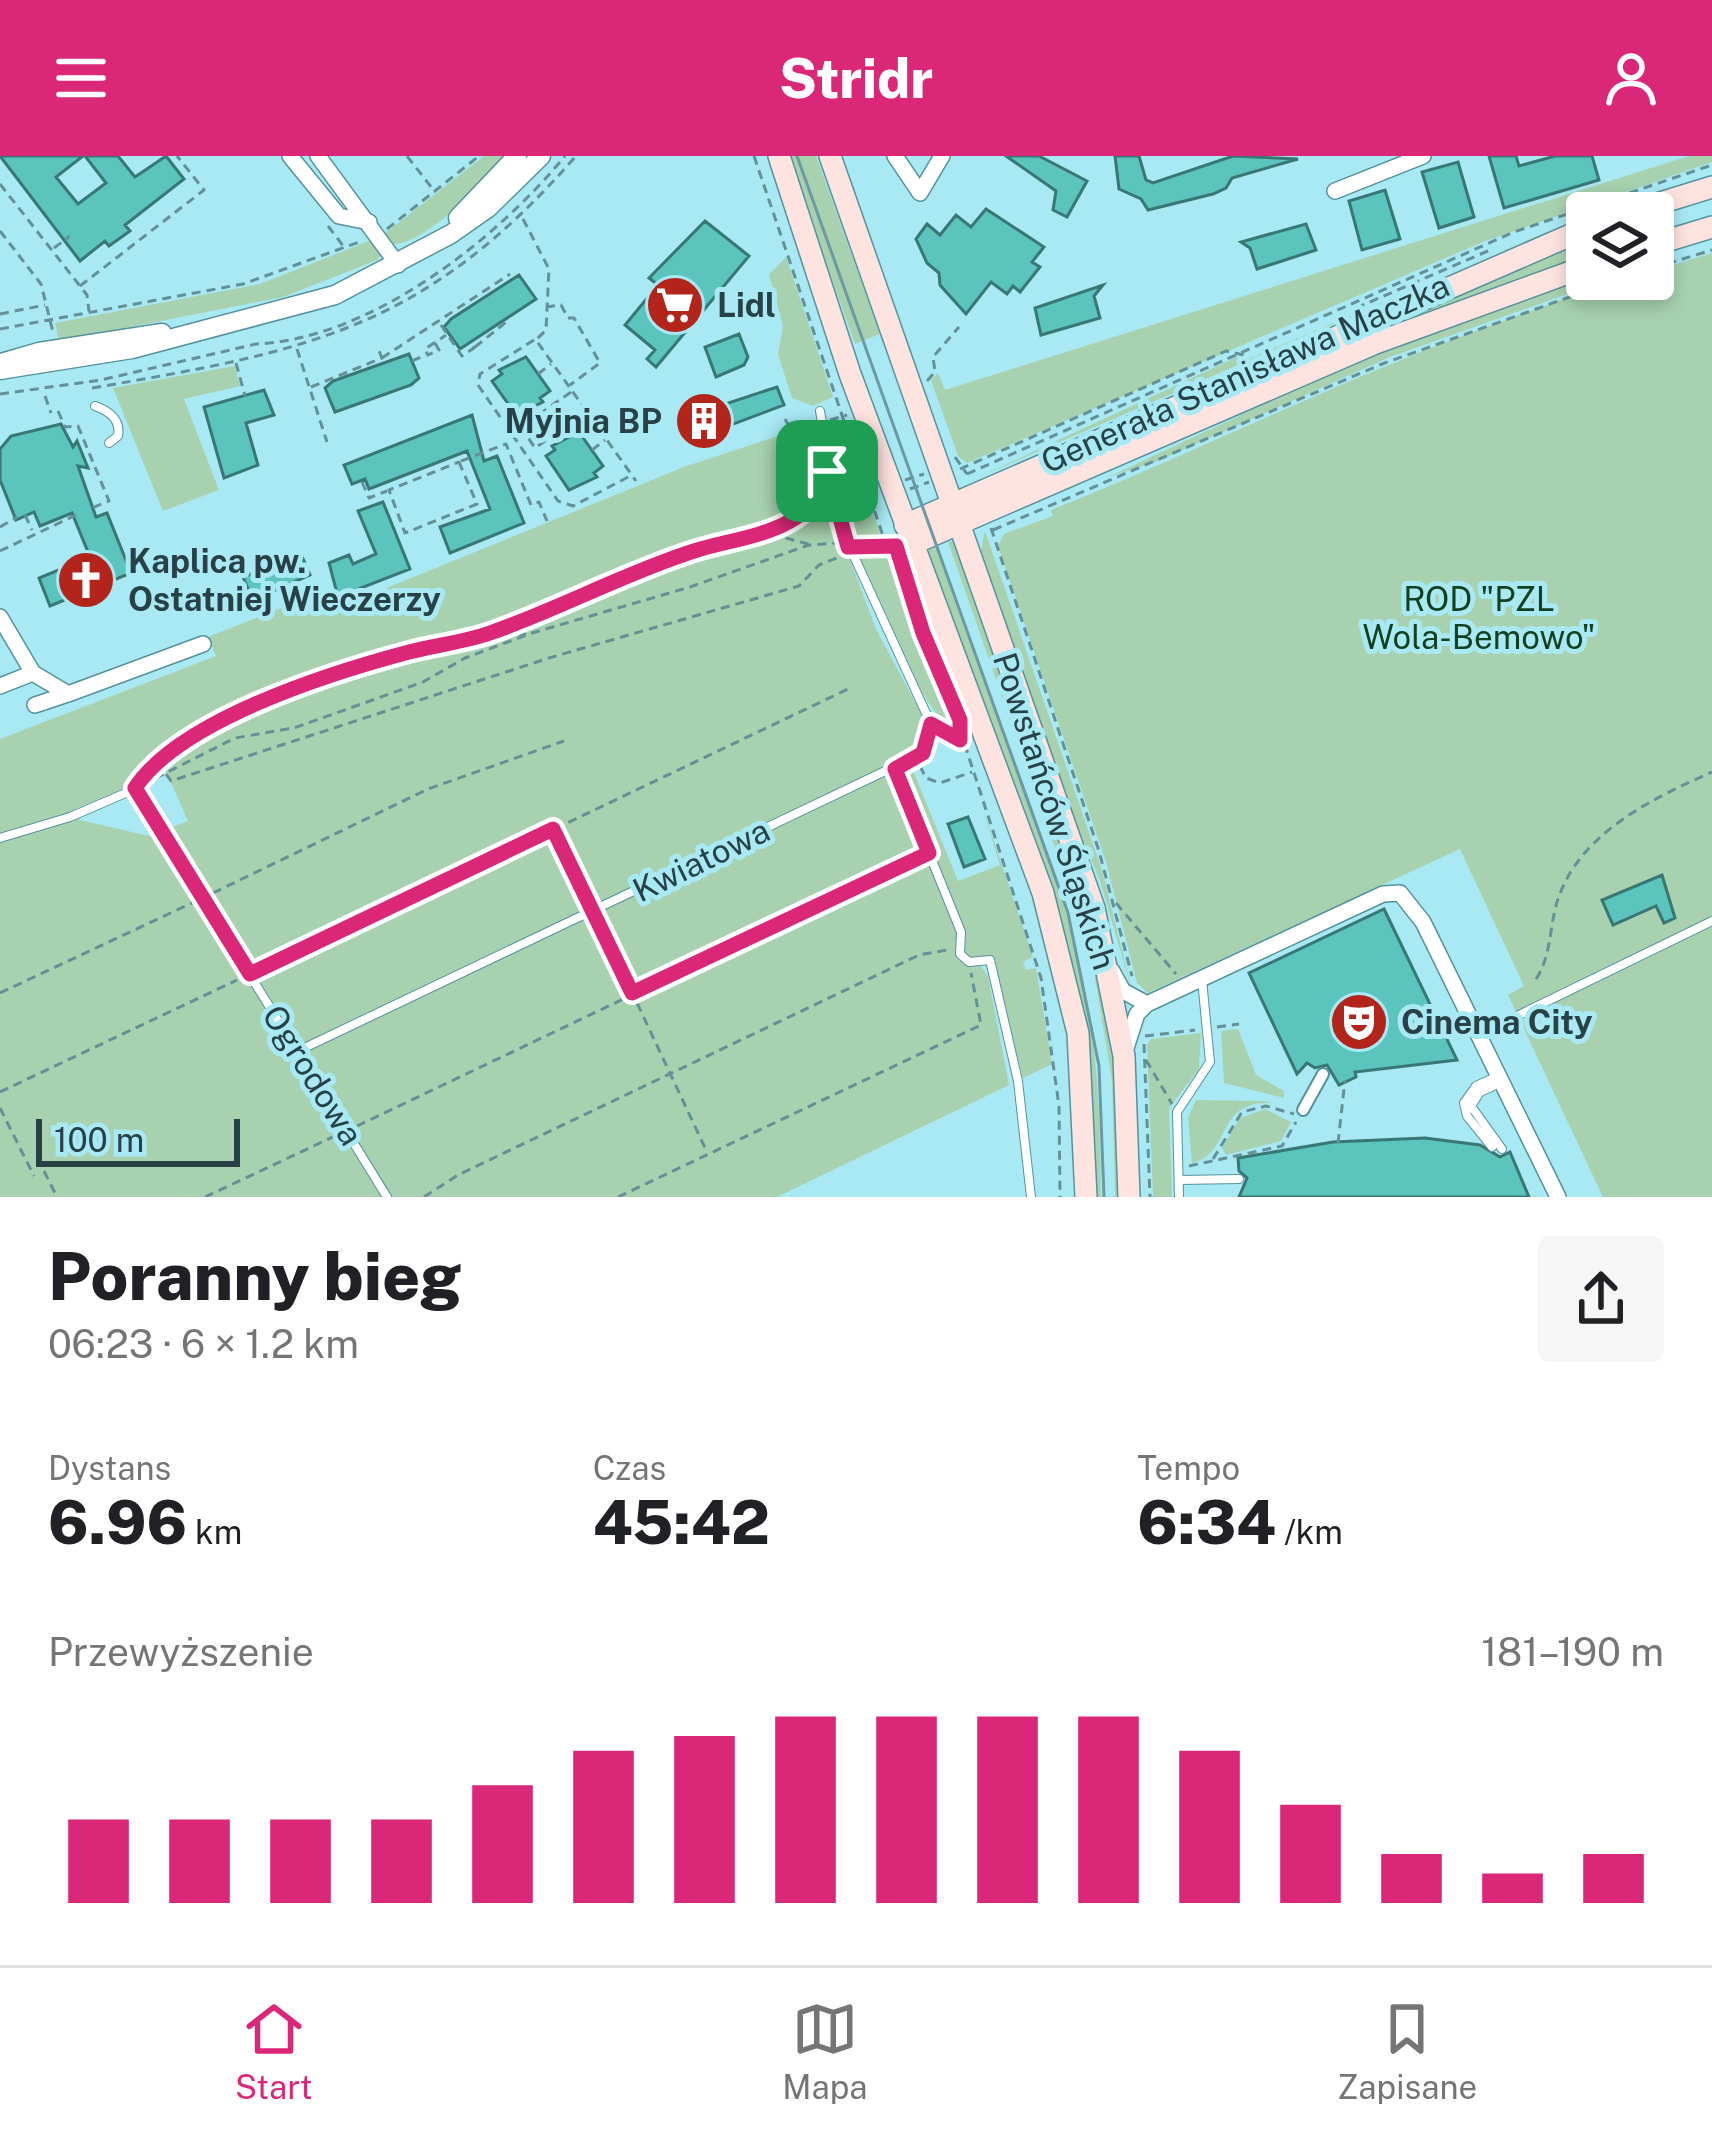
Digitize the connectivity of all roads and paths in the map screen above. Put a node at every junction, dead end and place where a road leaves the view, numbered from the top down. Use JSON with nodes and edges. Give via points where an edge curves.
{"nodes":[{"id":1,"x":177,"y":156,"type":"edge"},
{"id":2,"x":290,"y":156,"type":"edge"},
{"id":3,"x":318,"y":156,"type":"edge"},
{"id":4,"x":407,"y":156,"type":"edge"},
{"id":5,"x":479,"y":156,"type":"edge"},
{"id":6,"x":517,"y":156,"type":"edge"},
{"id":7,"x":541,"y":156,"type":"edge"},
{"id":8,"x":754,"y":156,"type":"edge"},
{"id":9,"x":779,"y":156,"type":"edge"},
{"id":10,"x":830,"y":156,"type":"edge"},
{"id":11,"x":895,"y":156,"type":"edge"},
{"id":12,"x":942,"y":156,"type":"edge"},
{"id":13,"x":1423,"y":156,"type":"edge"},
{"id":14,"x":1712,"y":165,"type":"edge"},
{"id":15,"x":0,"y":184,"type":"edge"},
{"id":16,"x":1712,"y":187,"type":"edge"},
{"id":17,"x":1335,"y":191,"type":"dead end"},
{"id":18,"x":436,"y":194,"type":"junction"},
{"id":19,"x":1674,"y":199,"type":"edge"},
{"id":20,"x":522,"y":217,"type":"dead end"},
{"id":21,"x":1566,"y":221,"type":"edge"},
{"id":22,"x":1712,"y":227,"type":"edge"},
{"id":23,"x":374,"y":228,"type":"junction"},
{"id":24,"x":0,"y":231,"type":"edge"},
{"id":25,"x":70,"y":236,"type":"dead end"},
{"id":26,"x":1566,"y":238,"type":"edge"},
{"id":27,"x":1674,"y":239,"type":"edge"},
{"id":28,"x":52,"y":250,"type":"junction"},
{"id":29,"x":1712,"y":250,"type":"edge"},
{"id":30,"x":1674,"y":262,"type":"edge"},
{"id":31,"x":398,"y":265,"type":"junction"},
{"id":32,"x":509,"y":274,"type":"dead end"},
{"id":33,"x":1566,"y":274,"type":"edge"},
{"id":34,"x":80,"y":286,"type":"junction"},
{"id":35,"x":1566,"y":299,"type":"edge"},
{"id":36,"x":47,"y":305,"type":"junction"},
{"id":37,"x":546,"y":307,"type":"junction"},
{"id":38,"x":89,"y":312,"type":"junction"},
{"id":39,"x":0,"y":314,"type":"edge"},
{"id":40,"x":510,"y":319,"type":"dead end"},
{"id":41,"x":51,"y":320,"type":"junction"},
{"id":42,"x":440,"y":323,"type":"junction"},
{"id":43,"x":959,"y":328,"type":"dead end"},
{"id":44,"x":0,"y":329,"type":"edge"},
{"id":45,"x":447,"y":334,"type":"junction"},
{"id":46,"x":536,"y":340,"type":"junction"},
{"id":47,"x":470,"y":341,"type":"dead end"},
{"id":48,"x":377,"y":346,"type":"dead end"},
{"id":49,"x":297,"y":347,"type":"dead end"},
{"id":50,"x":474,"y":348,"type":"junction"},
{"id":51,"x":1236,"y":354,"type":"junction"},
{"id":52,"x":58,"y":356,"type":"junction"},
{"id":53,"x":382,"y":358,"type":"junction"},
{"id":54,"x":136,"y":359,"type":"dead end"},
{"id":55,"x":412,"y":361,"type":"dead end"},
{"id":56,"x":236,"y":362,"type":"dead end"},
{"id":57,"x":552,"y":363,"type":"junction"},
{"id":58,"x":0,"y":367,"type":"edge"},
{"id":59,"x":538,"y":374,"type":"dead end"},
{"id":60,"x":133,"y":381,"type":"dead end"},
{"id":61,"x":926,"y":382,"type":"dead end"},
{"id":62,"x":40,"y":387,"type":"dead end"},
{"id":63,"x":309,"y":388,"type":"junction"},
{"id":64,"x":570,"y":388,"type":"junction"},
{"id":65,"x":64,"y":392,"type":"dead end"},
{"id":66,"x":0,"y":394,"type":"edge"},
{"id":67,"x":45,"y":395,"type":"dead end"},
{"id":68,"x":245,"y":396,"type":"dead end"},
{"id":69,"x":95,"y":406,"type":"dead end"},
{"id":70,"x":820,"y":411,"type":"dead end"},
{"id":71,"x":587,"y":412,"type":"junction"},
{"id":72,"x":606,"y":439,"type":"junction"},
{"id":73,"x":327,"y":442,"type":"dead end"},
{"id":74,"x":109,"y":443,"type":"dead end"},
{"id":75,"x":592,"y":450,"type":"dead end"},
{"id":76,"x":459,"y":462,"type":"junction"},
{"id":77,"x":827,"y":471,"type":"junction"},
{"id":78,"x":939,"y":473,"type":"junction"},
{"id":79,"x":967,"y":474,"type":"dead end"},
{"id":80,"x":362,"y":482,"type":"dead end"},
{"id":81,"x":389,"y":490,"type":"junction"},
{"id":82,"x":885,"y":494,"type":"junction"},
{"id":83,"x":92,"y":508,"type":"dead end"},
{"id":84,"x":76,"y":514,"type":"dead end"},
{"id":85,"x":25,"y":515,"type":"dead end"},
{"id":86,"x":954,"y":515,"type":"junction"},
{"id":87,"x":17,"y":517,"type":"dead end"},
{"id":88,"x":0,"y":518,"type":"edge"},
{"id":89,"x":547,"y":521,"type":"dead end"},
{"id":90,"x":2,"y":526,"type":"edge"},
{"id":91,"x":992,"y":530,"type":"dead end"},
{"id":92,"x":33,"y":533,"type":"junction"},
{"id":93,"x":767,"y":533,"type":"junction"},
{"id":94,"x":0,"y":540,"type":"edge"},
{"id":95,"x":901,"y":541,"type":"junction"},
{"id":96,"x":809,"y":544,"type":"junction"},
{"id":97,"x":5,"y":545,"type":"junction"},
{"id":98,"x":850,"y":549,"type":"junction"},
{"id":99,"x":0,"y":551,"type":"edge"},
{"id":100,"x":0,"y":617,"type":"edge"},
{"id":101,"x":532,"y":633,"type":"junction"},
{"id":102,"x":486,"y":635,"type":"junction"},
{"id":103,"x":203,"y":644,"type":"dead end"},
{"id":104,"x":33,"y":673,"type":"junction"},
{"id":105,"x":0,"y":686,"type":"edge"},
{"id":106,"x":848,"y":688,"type":"dead end"},
{"id":107,"x":68,"y":694,"type":"junction"},
{"id":108,"x":35,"y":705,"type":"dead end"},
{"id":109,"x":338,"y":712,"type":"junction"},
{"id":110,"x":342,"y":724,"type":"junction"},
{"id":111,"x":931,"y":724,"type":"junction"},
{"id":112,"x":960,"y":726,"type":"junction"},
{"id":113,"x":960,"y":740,"type":"junction"},
{"id":114,"x":564,"y":741,"type":"dead end"},
{"id":115,"x":913,"y":760,"type":"junction"},
{"id":116,"x":895,"y":769,"type":"junction"},
{"id":117,"x":972,"y":772,"type":"junction"},
{"id":118,"x":1712,"y":772,"type":"edge"},
{"id":119,"x":166,"y":774,"type":"junction"},
{"id":120,"x":135,"y":788,"type":"junction"},
{"id":121,"x":991,"y":795,"type":"dead end"},
{"id":122,"x":553,"y":829,"type":"junction"},
{"id":123,"x":0,"y":838,"type":"edge"},
{"id":124,"x":929,"y":853,"type":"junction"},
{"id":125,"x":203,"y":897,"type":"junction"},
{"id":126,"x":1114,"y":901,"type":"dead end"},
{"id":127,"x":594,"y":912,"type":"junction"},
{"id":128,"x":1712,"y":921,"type":"edge"},
{"id":129,"x":960,"y":954,"type":"junction"},
{"id":130,"x":969,"y":962,"type":"junction"},
{"id":131,"x":1109,"y":965,"type":"junction"},
{"id":132,"x":250,"y":974,"type":"junction"},
{"id":133,"x":1049,"y":974,"type":"dead end"},
{"id":134,"x":1536,"y":979,"type":"dead end"},
{"id":135,"x":1181,"y":980,"type":"dead end"},
{"id":136,"x":1202,"y":980,"type":"junction"},
{"id":137,"x":0,"y":993,"type":"edge"},
{"id":138,"x":632,"y":993,"type":"junction"},
{"id":139,"x":1053,"y":997,"type":"dead end"},
{"id":140,"x":1147,"y":1004,"type":"junction"},
{"id":141,"x":1239,"y":1024,"type":"dead end"},
{"id":142,"x":1208,"y":1028,"type":"junction"},
{"id":143,"x":1480,"y":1034,"type":"junction"},
{"id":144,"x":1143,"y":1036,"type":"dead end"},
{"id":145,"x":298,"y":1051,"type":"junction"},
{"id":146,"x":1134,"y":1058,"type":"junction"},
{"id":147,"x":1323,"y":1073,"type":"dead end"},
{"id":148,"x":670,"y":1074,"type":"junction"},
{"id":149,"x":1501,"y":1078,"type":"junction"},
{"id":150,"x":1345,"y":1080,"type":"dead end"},
{"id":151,"x":0,"y":1092,"type":"edge"},
{"id":152,"x":1068,"y":1107,"type":"dead end"},
{"id":153,"x":0,"y":1108,"type":"edge"},
{"id":154,"x":1177,"y":1112,"type":"junction"},
{"id":155,"x":1301,"y":1113,"type":"junction"},
{"id":156,"x":346,"y":1131,"type":"junction"},
{"id":157,"x":1338,"y":1143,"type":"dead end"},
{"id":158,"x":1497,"y":1148,"type":"dead end"},
{"id":159,"x":708,"y":1154,"type":"junction"},
{"id":160,"x":1212,"y":1161,"type":"junction"},
{"id":161,"x":1187,"y":1166,"type":"dead end"},
{"id":162,"x":44,"y":1171,"type":"dead end"},
{"id":163,"x":34,"y":1176,"type":"dead end"},
{"id":164,"x":1239,"y":1178,"type":"dead end"},
{"id":165,"x":1179,"y":1180,"type":"junction"},
{"id":166,"x":57,"y":1197,"type":"edge"},
{"id":167,"x":206,"y":1197,"type":"edge"},
{"id":168,"x":387,"y":1197,"type":"edge"},
{"id":169,"x":424,"y":1197,"type":"edge"},
{"id":170,"x":618,"y":1197,"type":"edge"},
{"id":171,"x":1031,"y":1197,"type":"edge"},
{"id":172,"x":1060,"y":1197,"type":"edge"},
{"id":173,"x":1070,"y":1197,"type":"edge"},
{"id":174,"x":1086,"y":1197,"type":"edge"},
{"id":175,"x":1130,"y":1197,"type":"edge"},
{"id":176,"x":1179,"y":1197,"type":"edge"},
{"id":177,"x":1558,"y":1197,"type":"edge"}],
"edges":[{"from":1,"to":34,"type":"path","via":[[204,190]]},
{"from":2,"to":23,"type":"street","via":[[339,216]]},
{"from":3,"to":23,"type":"street"},
{"from":4,"to":18,"type":"path"},
{"from":5,"to":18,"type":"path"},
{"from":6,"to":31,"type":"street"},
{"from":7,"to":31,"type":"street","via":[[488,208]]},
{"from":8,"to":95,"type":"path"},
{"from":9,"to":82,"type":"main road","name":"Powstańców Śląskich"},
{"from":10,"to":78,"type":"main road","name":"Powstańców Śląskich"},
{"from":11,"to":12,"type":"street","via":[[920,194]]},
{"from":13,"to":17,"type":"street"},
{"from":14,"to":51,"type":"path","via":[[1514,232]]},
{"from":15,"to":28,"type":"path"},
{"from":16,"to":19,"type":"main road"},
{"from":18,"to":23,"type":"path"},
{"from":20,"to":37,"type":"path","via":[[549,269]]},
{"from":21,"to":51,"type":"path","via":[[1246,357]]},
{"from":22,"to":27,"type":"main road"},
{"from":23,"to":31,"type":"street"},
{"from":23,"to":38,"type":"path","via":[[261,280]]},
{"from":24,"to":36,"type":"path","via":[[39,279]]},
{"from":25,"to":28,"type":"path"},
{"from":26,"to":86,"type":"main road","name":"Generała Stanisława Maczka"},
{"from":28,"to":34,"type":"path"},
{"from":29,"to":30,"type":"path"},
{"from":31,"to":52,"type":"street","via":[[297,308]]},
{"from":32,"to":42,"type":"path"},
{"from":33,"to":86,"type":"main road","name":"Generała Stanisława Maczka"},
{"from":34,"to":38,"type":"path"},
{"from":35,"to":91,"type":"path","via":[[1382,364]]},
{"from":36,"to":39,"type":"path"},
{"from":36,"to":41,"type":"path"},
{"from":37,"to":46,"type":"path","via":[[546,332]]},
{"from":37,"to":64,"type":"path","via":[[561,305],[601,363]]},
{"from":38,"to":41,"type":"path"},
{"from":40,"to":50,"type":"path"},
{"from":41,"to":44,"type":"path"},
{"from":41,"to":52,"type":"path"},
{"from":42,"to":45,"type":"path"},
{"from":42,"to":53,"type":"path"},
{"from":43,"to":61,"type":"path","via":[[933,357]]},
{"from":45,"to":50,"type":"path","via":[[462,356]]},
{"from":45,"to":55,"type":"path"},
{"from":46,"to":57,"type":"path"},
{"from":46,"to":72,"type":"path","via":[[480,374],[478,386],[558,501],[573,506],[634,478]]},
{"from":47,"to":50,"type":"path"},
{"from":48,"to":53,"type":"path"},
{"from":49,"to":63,"type":"path"},
{"from":51,"to":78,"type":"path","via":[[1226,351]]},
{"from":51,"to":79,"type":"path"},
{"from":52,"to":58,"type":"street"},
{"from":52,"to":65,"type":"path"},
{"from":53,"to":63,"type":"path"},
{"from":54,"to":60,"type":"path"},
{"from":56,"to":68,"type":"path"},
{"from":57,"to":59,"type":"path"},
{"from":57,"to":64,"type":"path"},
{"from":62,"to":66,"type":"path"},
{"from":63,"to":73,"type":"path"},
{"from":64,"to":71,"type":"path"},
{"from":64,"to":71,"type":"path","via":[[520,428],[535,448]]},
{"from":67,"to":83,"type":"path","via":[[65,428],[78,426],[109,501]]},
{"from":69,"to":74,"type":"lane","via":[[118,427]]},
{"from":70,"to":77,"type":"lane"},
{"from":71,"to":72,"type":"path"},
{"from":72,"to":75,"type":"path"},
{"from":76,"to":81,"type":"path"},
{"from":76,"to":81,"type":"path","via":[[476,504],[441,519],[405,533]]},
{"from":76,"to":89,"type":"path","via":[[506,444],[531,505],[539,502]]},
{"from":77,"to":93,"type":"path","via":[[814,502]]},
{"from":77,"to":98,"type":"lane"},
{"from":78,"to":82,"type":"path"},
{"from":78,"to":86,"type":"main road","name":"Powstańców Śląskich"},
{"from":80,"to":81,"type":"path","via":[[369,498]]},
{"from":82,"to":95,"type":"main road","name":"Powstańców Śląskich"},
{"from":82,"to":95,"type":"path"},
{"from":84,"to":92,"type":"path"},
{"from":85,"to":92,"type":"path"},
{"from":86,"to":95,"type":"main road","name":"Generała Stanisława Maczka"},
{"from":86,"to":131,"type":"main road","name":"Powstańców Śląskich"},
{"from":87,"to":90,"type":"path"},
{"from":88,"to":90,"type":"path"},
{"from":92,"to":97,"type":"path"},
{"from":93,"to":96,"type":"path"},
{"from":93,"to":102,"type":"path","via":[[694,551]]},
{"from":94,"to":97,"type":"path"},
{"from":95,"to":98,"type":"path"},
{"from":95,"to":112,"type":"path","via":[[932,672]]},
{"from":95,"to":174,"type":"main road","name":"Powstańców Śląskich","via":[[992,749],[1060,951],[1083,1076]]},
{"from":96,"to":98,"type":"path"},
{"from":96,"to":101,"type":"path"},
{"from":97,"to":99,"type":"path"},
{"from":98,"to":110,"type":"path","via":[[799,586]]},
{"from":98,"to":111,"type":"lane"},
{"from":100,"to":104,"type":"street"},
{"from":101,"to":102,"type":"path"},
{"from":101,"to":109,"type":"path"},
{"from":102,"to":120,"type":"path","via":[[402,654],[227,718],[158,757]]},
{"from":103,"to":107,"type":"street"},
{"from":104,"to":105,"type":"street"},
{"from":104,"to":107,"type":"street"},
{"from":106,"to":122,"type":"path"},
{"from":107,"to":108,"type":"street"},
{"from":109,"to":110,"type":"path"},
{"from":109,"to":119,"type":"path","via":[[235,738]]},
{"from":110,"to":119,"type":"path","via":[[171,781]]},
{"from":111,"to":113,"type":"path"},
{"from":111,"to":115,"type":"lane"},
{"from":112,"to":113,"type":"path"},
{"from":112,"to":121,"type":"path"},
{"from":113,"to":117,"type":"path"},
{"from":114,"to":125,"type":"path","via":[[428,789]]},
{"from":115,"to":116,"type":"lane","name":"Kwiatowa"},
{"from":115,"to":117,"type":"path","via":[[932,782]]},
{"from":116,"to":124,"type":"lane"},
{"from":116,"to":127,"type":"lane","name":"Kwiatowa"},
{"from":117,"to":172,"type":"path","via":[[1041,978],[1059,1106]]},
{"from":118,"to":134,"type":"path","via":[[1641,803],[1573,869]]},
{"from":119,"to":120,"type":"path"},
{"from":120,"to":123,"type":"lane"},
{"from":120,"to":125,"type":"lane","name":"Ogrodowa"},
{"from":122,"to":127,"type":"path"},
{"from":122,"to":132,"type":"path"},
{"from":124,"to":129,"type":"lane","via":[[961,932]]},
{"from":124,"to":138,"type":"path"},
{"from":125,"to":132,"type":"lane","name":"Ogrodowa"},
{"from":125,"to":137,"type":"path"},
{"from":126,"to":135,"type":"path"},
{"from":127,"to":138,"type":"path"},
{"from":127,"to":145,"type":"lane","name":"Kwiatowa"},
{"from":128,"to":143,"type":"lane"},
{"from":129,"to":130,"type":"lane"},
{"from":129,"to":148,"type":"path","via":[[919,956]]},
{"from":130,"to":159,"type":"path","via":[[981,1025]]},
{"from":130,"to":171,"type":"lane","via":[[989,960],[1018,1081]]},
{"from":131,"to":140,"type":"street","via":[[1123,991]]},
{"from":131,"to":146,"type":"main road","name":"Powstańców Śląskich"},
{"from":132,"to":145,"type":"lane","name":"Ogrodowa"},
{"from":132,"to":151,"type":"path"},
{"from":133,"to":139,"type":"path"},
{"from":136,"to":140,"type":"street"},
{"from":136,"to":142,"type":"lane"},
{"from":136,"to":143,"type":"street","via":[[1382,894],[1400,893],[1424,922]]},
{"from":138,"to":148,"type":"path"},
{"from":138,"to":156,"type":"path"},
{"from":140,"to":146,"type":"street","via":[[1137,1015]]},
{"from":141,"to":142,"type":"path"},
{"from":142,"to":144,"type":"path"},
{"from":142,"to":154,"type":"lane","via":[[1207,1071]]},
{"from":143,"to":149,"type":"street"},
{"from":145,"to":156,"type":"lane","name":"Ogrodowa"},
{"from":146,"to":154,"type":"path"},
{"from":146,"to":175,"type":"main road","name":"Powstańców Śląskich"},
{"from":147,"to":155,"type":"street"},
{"from":148,"to":159,"type":"path"},
{"from":148,"to":169,"type":"path"},
{"from":149,"to":158,"type":"lane","via":[[1476,1086],[1464,1103]]},
{"from":149,"to":177,"type":"street"},
{"from":150,"to":157,"type":"path"},
{"from":152,"to":173,"type":"path"},
{"from":153,"to":163,"type":"path"},
{"from":154,"to":165,"type":"lane"},
{"from":155,"to":160,"type":"path","via":[[1282,1146]]},
{"from":155,"to":160,"type":"path","via":[[1252,1107],[1233,1121]]},
{"from":156,"to":167,"type":"path"},
{"from":156,"to":168,"type":"lane","name":"Ogrodowa"},
{"from":159,"to":170,"type":"path"},
{"from":160,"to":161,"type":"path"},
{"from":162,"to":166,"type":"path"},
{"from":164,"to":165,"type":"lane"},
{"from":165,"to":176,"type":"lane"}]}
